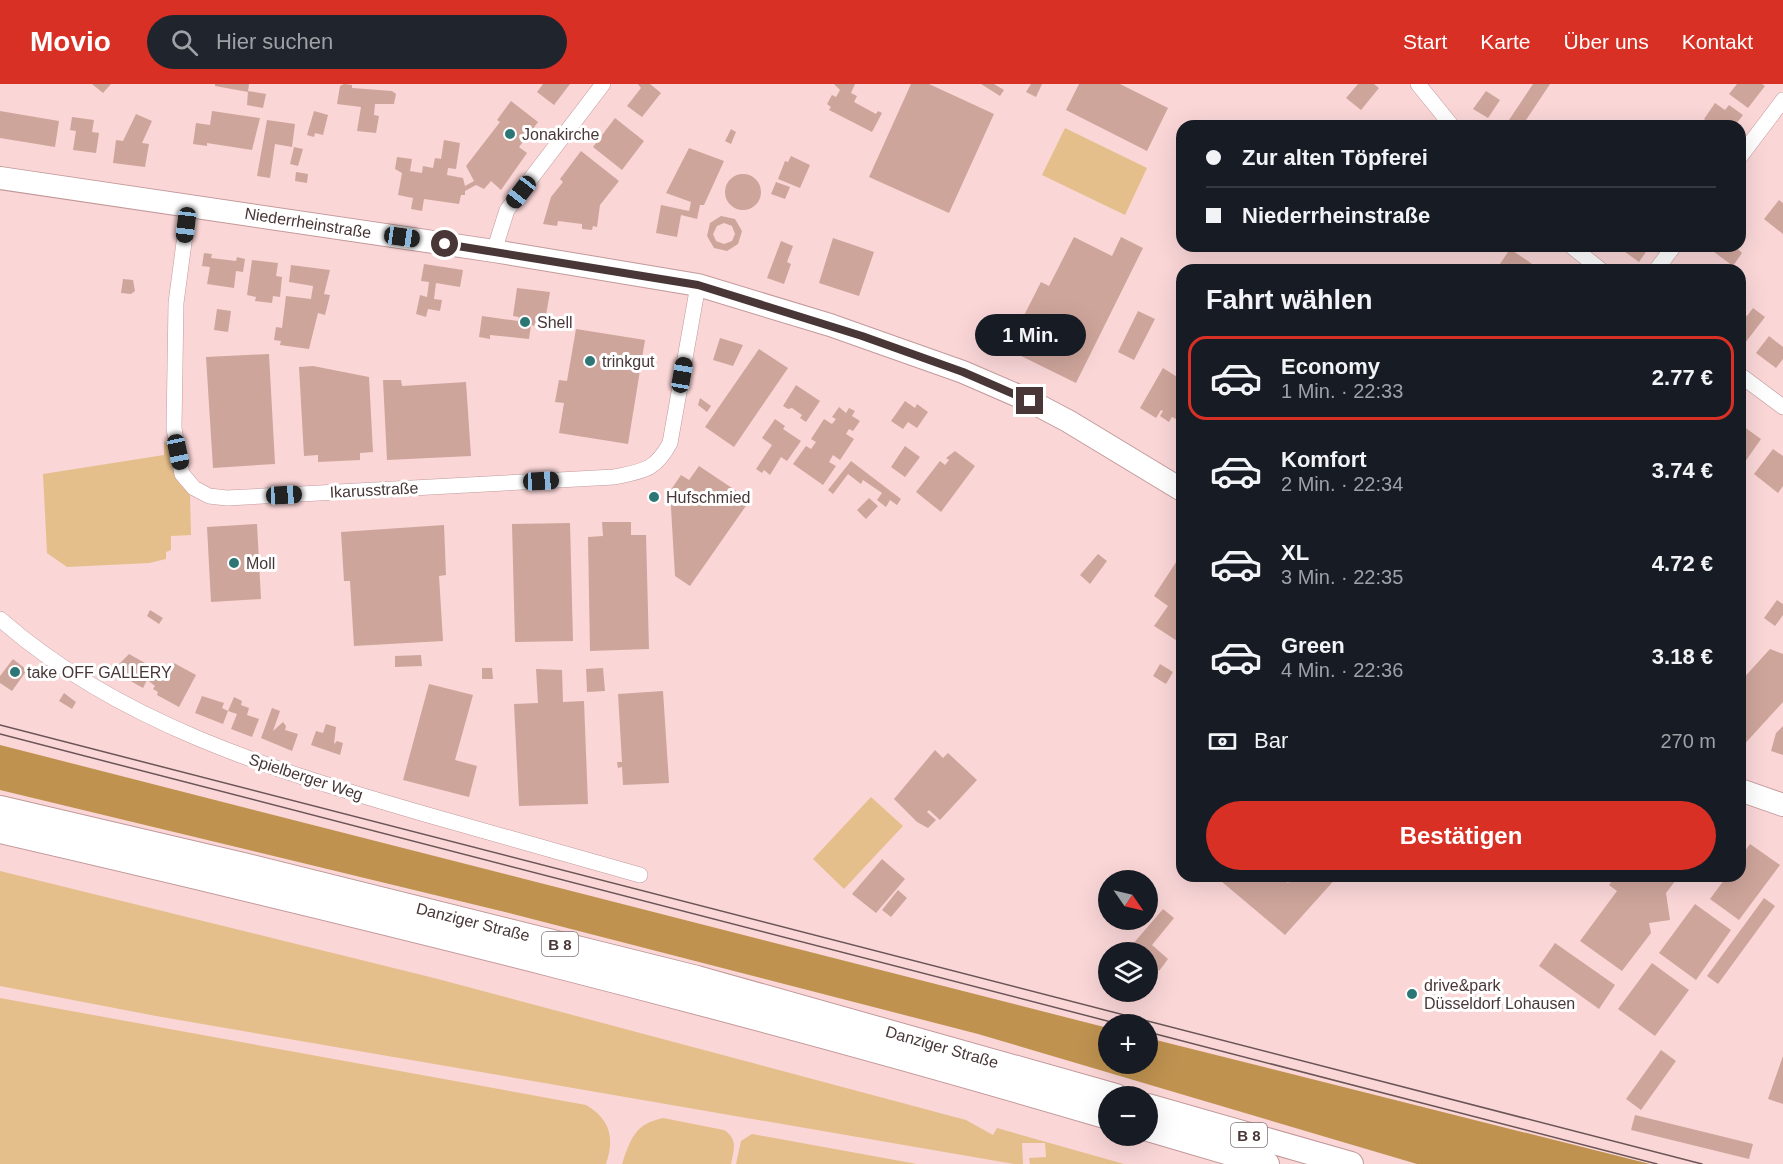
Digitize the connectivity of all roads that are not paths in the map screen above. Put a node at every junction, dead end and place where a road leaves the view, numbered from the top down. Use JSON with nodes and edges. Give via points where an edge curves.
{"nodes":[{"id":1,"x":603,"y":84,"type":"edge"},
{"id":2,"x":1418,"y":84,"type":"edge"},
{"id":3,"x":1783,"y":100,"type":"edge"},
{"id":4,"x":1447,"y":120,"type":"edge"},
{"id":5,"x":1746,"y":150,"type":"edge"},
{"id":6,"x":0,"y":177,"type":"edge"},
{"id":7,"x":189,"y":205,"type":"junction"},
{"id":8,"x":494,"y":251,"type":"junction"},
{"id":9,"x":1578,"y":252,"type":"edge"},
{"id":10,"x":1594,"y":264,"type":"edge"},
{"id":11,"x":698,"y":285,"type":"junction"},
{"id":12,"x":1746,"y":379,"type":"edge"},
{"id":13,"x":1783,"y":407,"type":"edge"},
{"id":14,"x":1176,"y":486,"type":"edge"},
{"id":15,"x":0,"y":619,"type":"edge"},
{"id":16,"x":1746,"y":792,"type":"edge"},
{"id":17,"x":1783,"y":805,"type":"edge"},
{"id":18,"x":0,"y":808,"type":"edge"},
{"id":19,"x":0,"y":831,"type":"edge"},
{"id":20,"x":640,"y":875,"type":"dead end"},
{"id":21,"x":1098,"y":1091,"type":"edge"},
{"id":22,"x":1158,"y":1109,"type":"edge"},
{"id":23,"x":1098,"y":1114,"type":"edge"},
{"id":24,"x":1158,"y":1132,"type":"edge"},
{"id":25,"x":1267,"y":1164,"type":"edge"},
{"id":26,"x":1351,"y":1164,"type":"edge"}],
"edges":[{"from":1,"to":8,"type":"street","via":[[507,210]]},
{"from":2,"to":4,"type":"street"},
{"from":3,"to":5,"type":"street"},
{"from":6,"to":7,"type":"street","name":"Niederrheinstraße"},
{"from":7,"to":8,"type":"street","name":"Niederrheinstraße"},
{"from":7,"to":11,"type":"street","name":"Ikarusstraße","via":[[176,303],[174,428],[182,474],[194,488],[209,496],[614,477],[646,470],[661,460],[670,442]]},
{"from":8,"to":11,"type":"street","name":"Niederrheinstraße"},
{"from":9,"to":10,"type":"street"},
{"from":11,"to":14,"type":"street","name":"Niederrheinstraße","via":[[830,325],[963,372],[1060,417]]},
{"from":12,"to":13,"type":"street"},
{"from":15,"to":20,"type":"street","name":"Spielberger Weg","via":[[96,688],[245,758],[332,787]]},
{"from":16,"to":17,"type":"street"},
{"from":18,"to":21,"type":"main road","name":"Danziger Straße","number":"B 8","via":[[697,978]]},
{"from":19,"to":23,"type":"main road","name":"Danziger Straße","number":"B 8","via":[[251,889],[713,1007]]},
{"from":22,"to":26,"type":"main road","number":"B 8"},
{"from":24,"to":25,"type":"main road","number":"B 8"}]}
